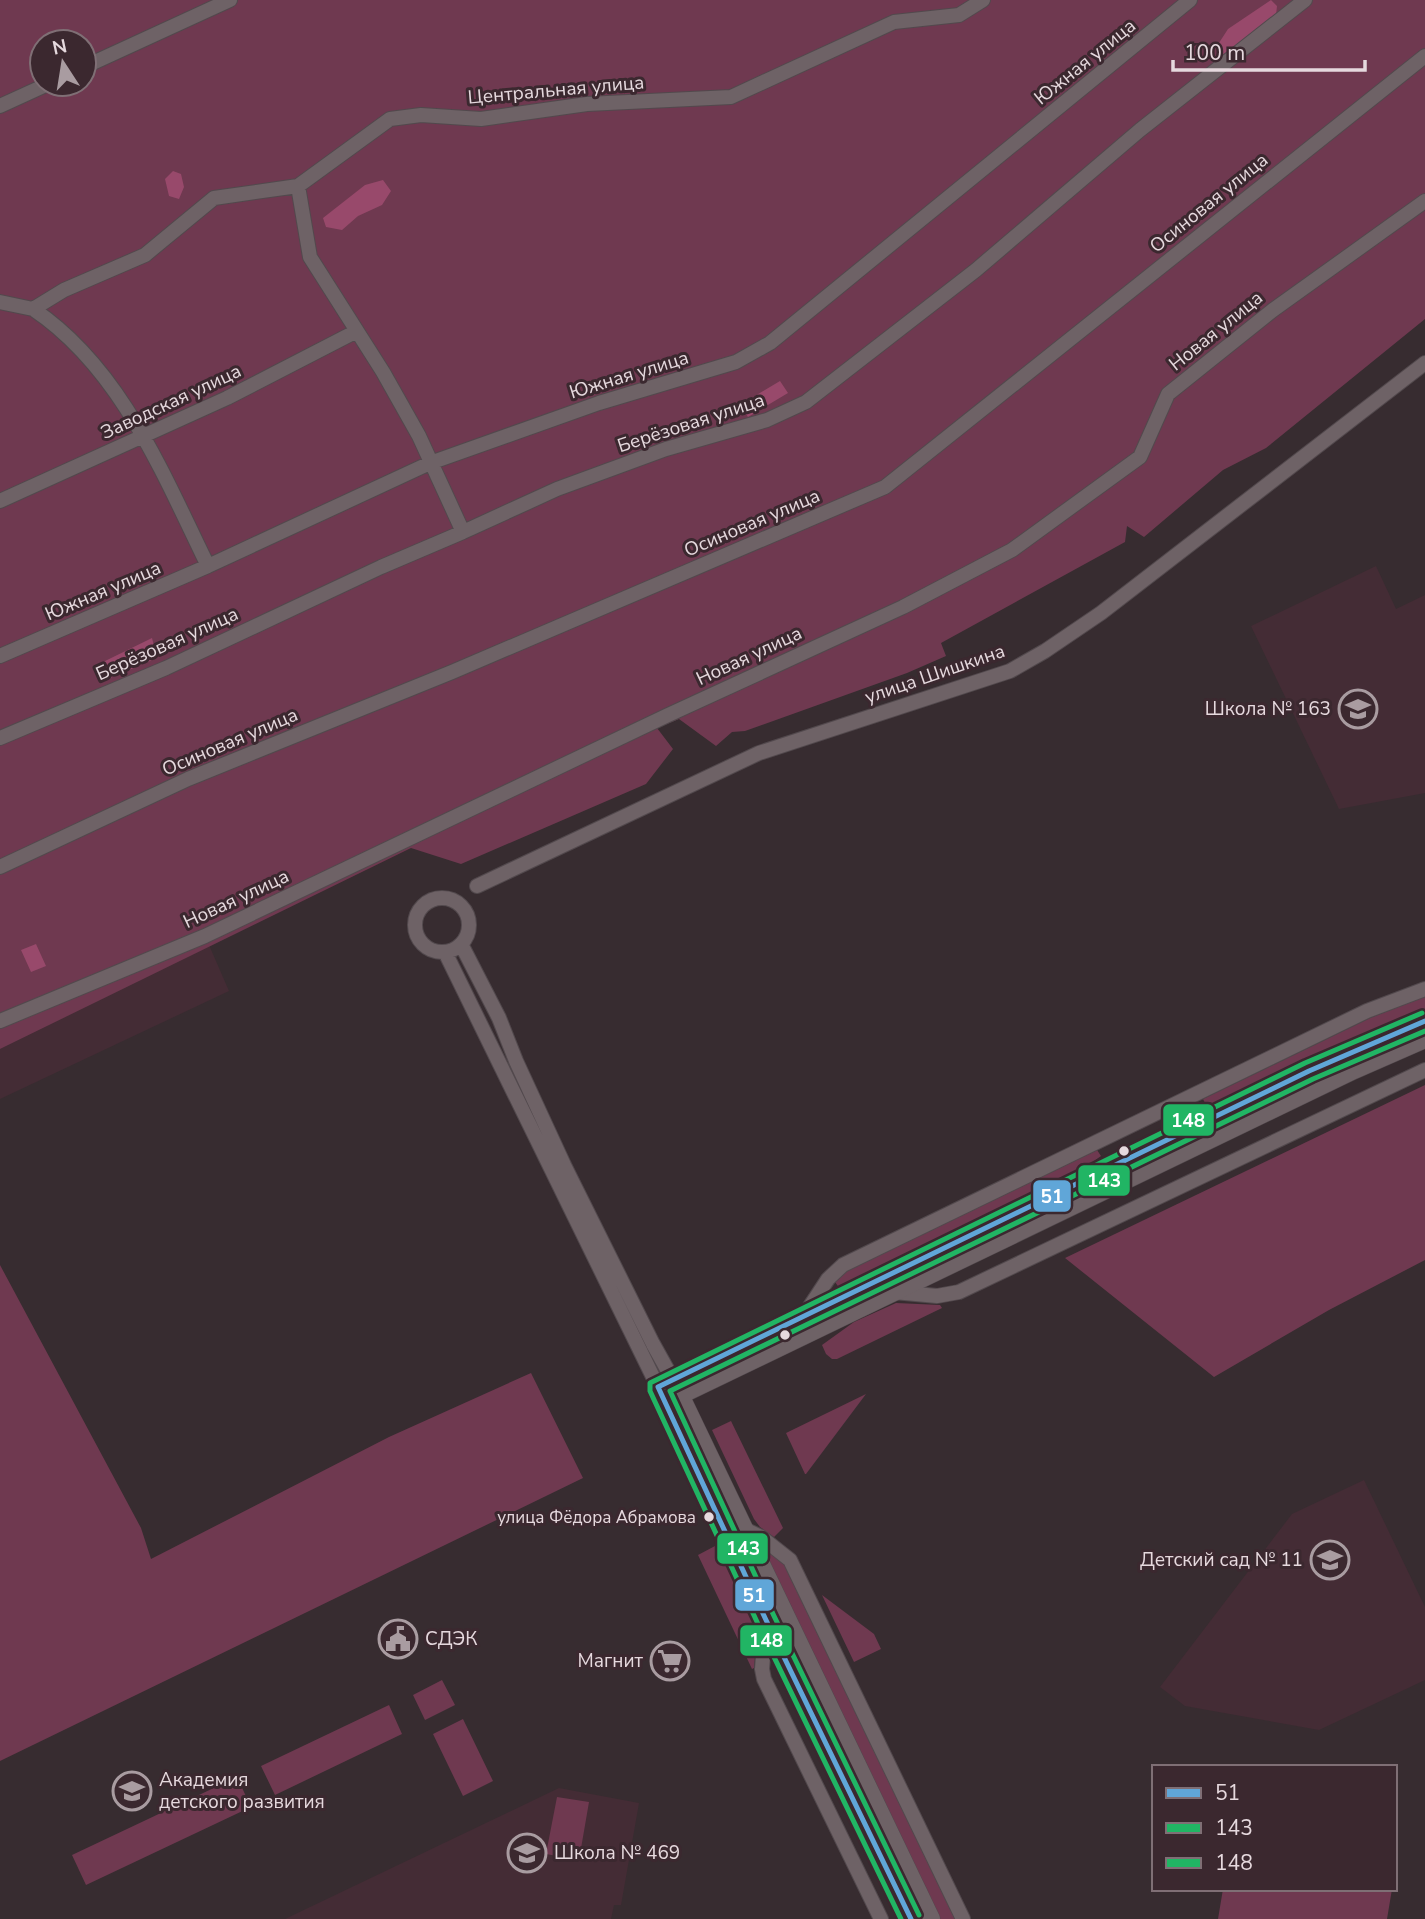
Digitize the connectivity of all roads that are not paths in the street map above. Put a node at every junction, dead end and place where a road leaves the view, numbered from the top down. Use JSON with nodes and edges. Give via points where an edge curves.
{"nodes":[{"id":1,"x":230,"y":0,"type":"edge"},
{"id":2,"x":983,"y":0,"type":"edge"},
{"id":3,"x":1190,"y":0,"type":"edge"},
{"id":4,"x":1305,"y":0,"type":"edge"},
{"id":5,"x":1425,"y":56,"type":"edge"},
{"id":6,"x":98,"y":61,"type":"edge"},
{"id":7,"x":28,"y":93,"type":"edge"},
{"id":8,"x":0,"y":106,"type":"edge"},
{"id":9,"x":298,"y":186,"type":"junction"},
{"id":10,"x":1425,"y":201,"type":"edge"},
{"id":11,"x":0,"y":302,"type":"edge"},
{"id":12,"x":33,"y":309,"type":"junction"},
{"id":13,"x":355,"y":332,"type":"junction"},
{"id":14,"x":1425,"y":363,"type":"edge"},
{"id":15,"x":145,"y":437,"type":"junction"},
{"id":16,"x":430,"y":463,"type":"junction"},
{"id":17,"x":0,"y":501,"type":"edge"},
{"id":18,"x":463,"y":532,"type":"junction"},
{"id":19,"x":208,"y":566,"type":"junction"},
{"id":20,"x":0,"y":656,"type":"edge"},
{"id":21,"x":0,"y":738,"type":"edge"},
{"id":22,"x":0,"y":867,"type":"edge"},
{"id":23,"x":477,"y":886,"type":"dead end"},
{"id":24,"x":461,"y":944,"type":"junction"},
{"id":25,"x":445,"y":952,"type":"junction"},
{"id":26,"x":1425,"y":989,"type":"edge"},
{"id":27,"x":0,"y":1021,"type":"edge"},
{"id":28,"x":1425,"y":1021,"type":"edge"},
{"id":29,"x":1425,"y":1039,"type":"edge"},
{"id":30,"x":1425,"y":1070,"type":"edge"},
{"id":31,"x":894,"y":1292,"type":"junction"},
{"id":32,"x":803,"y":1317,"type":"junction"},
{"id":33,"x":669,"y":1391,"type":"junction"},
{"id":34,"x":742,"y":1528,"type":"junction"},
{"id":35,"x":766,"y":1620,"type":"junction"},
{"id":36,"x":881,"y":1919,"type":"edge"},
{"id":37,"x":911,"y":1919,"type":"edge"},
{"id":38,"x":931,"y":1919,"type":"edge"},
{"id":39,"x":963,"y":1919,"type":"edge"}],
"edges":[{"from":1,"to":6,"type":"street"},
{"from":2,"to":9,"type":"street","name":"Центральная улица","via":[[959,16],[894,22],[731,97],[587,104],[481,119],[421,115],[390,119]]},
{"from":3,"to":16,"type":"street","name":"Южная улица","via":[[770,343],[736,362],[599,403]]},
{"from":4,"to":18,"type":"street","name":"Берёзовая улица","via":[[1140,130],[976,270],[806,402],[767,421],[666,449],[557,489]]},
{"from":5,"to":22,"type":"street","name":"Осиновая улица","via":[[885,487],[188,779]]},
{"from":7,"to":8,"type":"street"},
{"from":9,"to":12,"type":"street","name":"Центральная улица","via":[[215,198],[145,255],[64,290]]},
{"from":9,"to":13,"type":"street","via":[[310,257]]},
{"from":10,"to":27,"type":"street","name":"Новая улица","via":[[1273,310],[1168,394],[1140,457],[1012,551],[903,607],[205,936]]},
{"from":11,"to":12,"type":"street"},
{"from":12,"to":15,"type":"street","via":[[57,325],[95,365]]},
{"from":13,"to":15,"type":"street","name":"Заводская улица"},
{"from":13,"to":16,"type":"street","via":[[395,394]]},
{"from":14,"to":23,"type":"street","name":"улица Шишкина","via":[[1101,612],[1010,671],[759,753]]},
{"from":15,"to":17,"type":"street","name":"Заводская улица"},
{"from":15,"to":19,"type":"street"},
{"from":16,"to":18,"type":"street"},
{"from":16,"to":19,"type":"street","name":"Южная улица"},
{"from":18,"to":21,"type":"street","name":"Берёзовая улица","via":[[166,668]]},
{"from":19,"to":20,"type":"street","name":"Южная улица"},
{"from":24,"to":25,"type":"street"},
{"from":24,"to":25,"type":"street","via":[[469,927],[464,909],[449,899],[430,900],[417,914],[416,933],[427,947]]},
{"from":24,"to":33,"type":"street","via":[[653,1344]]},
{"from":25,"to":33,"type":"street"},
{"from":26,"to":32,"type":"street","via":[[1367,1011],[843,1265]]},
{"from":28,"to":32,"type":"street","via":[[1310,1071]]},
{"from":29,"to":31,"type":"street"},
{"from":30,"to":31,"type":"street","via":[[958,1292],[937,1296]]},
{"from":31,"to":33,"type":"street"},
{"from":32,"to":33,"type":"street"},
{"from":33,"to":34,"type":"street","via":[[699,1430]]},
{"from":33,"to":35,"type":"street"},
{"from":34,"to":38,"type":"street"},
{"from":34,"to":39,"type":"street","via":[[790,1560]]},
{"from":35,"to":36,"type":"street","via":[[764,1679]]},
{"from":35,"to":37,"type":"street"}]}
